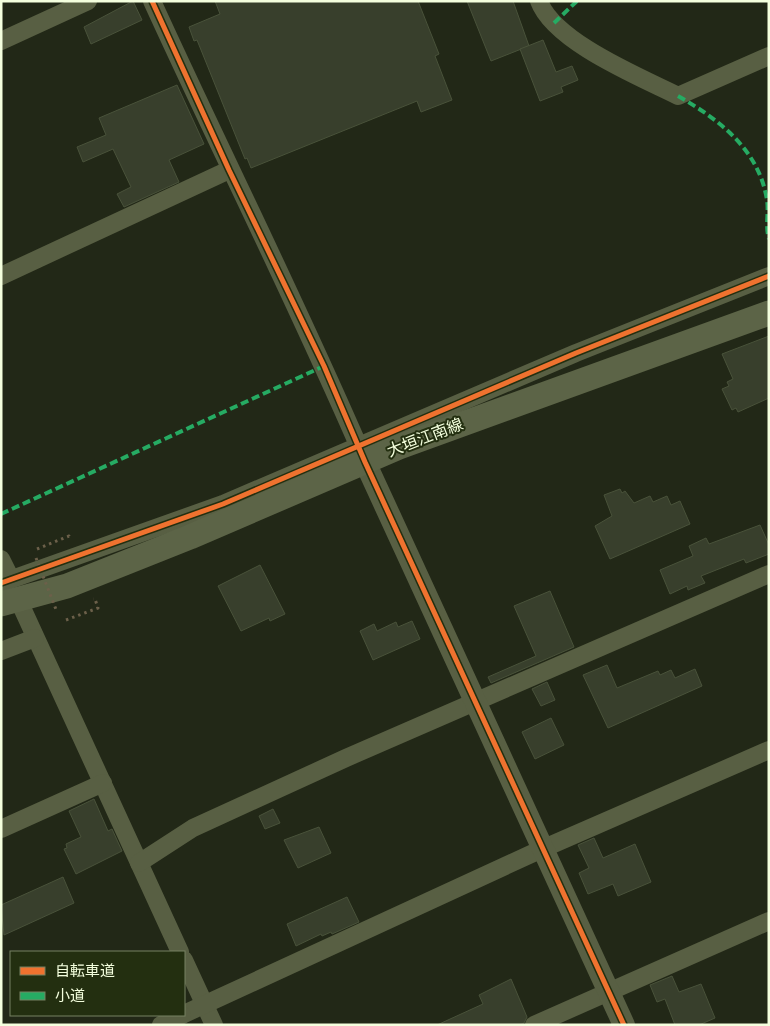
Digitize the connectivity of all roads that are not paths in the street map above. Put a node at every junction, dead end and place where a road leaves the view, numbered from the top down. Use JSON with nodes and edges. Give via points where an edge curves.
{"nodes":[{"id":1,"x":88,"y":1,"type":"edge"},
{"id":2,"x":152,"y":1,"type":"edge"},
{"id":3,"x":539,"y":1,"type":"edge"},
{"id":4,"x":1,"y":41,"type":"edge"},
{"id":5,"x":769,"y":56,"type":"edge"},
{"id":6,"x":230,"y":170,"type":"junction"},
{"id":7,"x":1,"y":276,"type":"edge"},
{"id":8,"x":769,"y":276,"type":"edge"},
{"id":9,"x":769,"y":313,"type":"edge"},
{"id":10,"x":361,"y":453,"type":"junction"},
{"id":11,"x":1,"y":559,"type":"edge"},
{"id":12,"x":769,"y":574,"type":"edge"},
{"id":13,"x":8,"y":591,"type":"edge"},
{"id":14,"x":35,"y":638,"type":"junction"},
{"id":15,"x":1,"y":651,"type":"edge"},
{"id":16,"x":476,"y":701,"type":"junction"},
{"id":17,"x":769,"y":750,"type":"edge"},
{"id":18,"x":103,"y":783,"type":"junction"},
{"id":19,"x":1,"y":829,"type":"edge"},
{"id":20,"x":542,"y":849,"type":"junction"},
{"id":21,"x":140,"y":863,"type":"junction"},
{"id":22,"x":769,"y":921,"type":"edge"},
{"id":23,"x":180,"y":951,"type":"edge"},
{"id":24,"x":185,"y":962,"type":"edge"},
{"id":25,"x":608,"y":991,"type":"junction"},
{"id":26,"x":205,"y":1004,"type":"junction"},
{"id":27,"x":185,"y":1013,"type":"edge"},
{"id":28,"x":179,"y":1016,"type":"edge"},
{"id":29,"x":161,"y":1025,"type":"edge"},
{"id":30,"x":214,"y":1025,"type":"edge"},
{"id":31,"x":534,"y":1025,"type":"edge"},
{"id":32,"x":624,"y":1025,"type":"edge"}],
"edges":[{"from":1,"to":4,"type":"street"},
{"from":2,"to":6,"type":"street"},
{"from":3,"to":5,"type":"street","via":[[542,10],[554,23],[584,47],[678,96]]},
{"from":6,"to":7,"type":"street"},
{"from":6,"to":10,"type":"street","via":[[324,366]]},
{"from":8,"to":10,"type":"street","via":[[576,353]]},
{"from":9,"to":10,"type":"main road","name":"大垣江南線","via":[[399,447]]},
{"from":10,"to":13,"type":"main road","name":"大垣江南線","via":[[172,544],[67,586]]},
{"from":10,"to":16,"type":"street"},
{"from":11,"to":13,"type":"street"},
{"from":12,"to":16,"type":"street"},
{"from":13,"to":14,"type":"street"},
{"from":14,"to":15,"type":"street"},
{"from":14,"to":18,"type":"street"},
{"from":16,"to":20,"type":"street"},
{"from":16,"to":21,"type":"street","via":[[193,828]]},
{"from":17,"to":20,"type":"street"},
{"from":18,"to":19,"type":"street"},
{"from":18,"to":21,"type":"street"},
{"from":20,"to":25,"type":"street"},
{"from":20,"to":26,"type":"street"},
{"from":21,"to":23,"type":"street"},
{"from":22,"to":25,"type":"street"},
{"from":24,"to":26,"type":"street"},
{"from":25,"to":31,"type":"street"},
{"from":25,"to":32,"type":"street"},
{"from":26,"to":27,"type":"street"},
{"from":26,"to":30,"type":"street"},
{"from":28,"to":29,"type":"street"}]}
